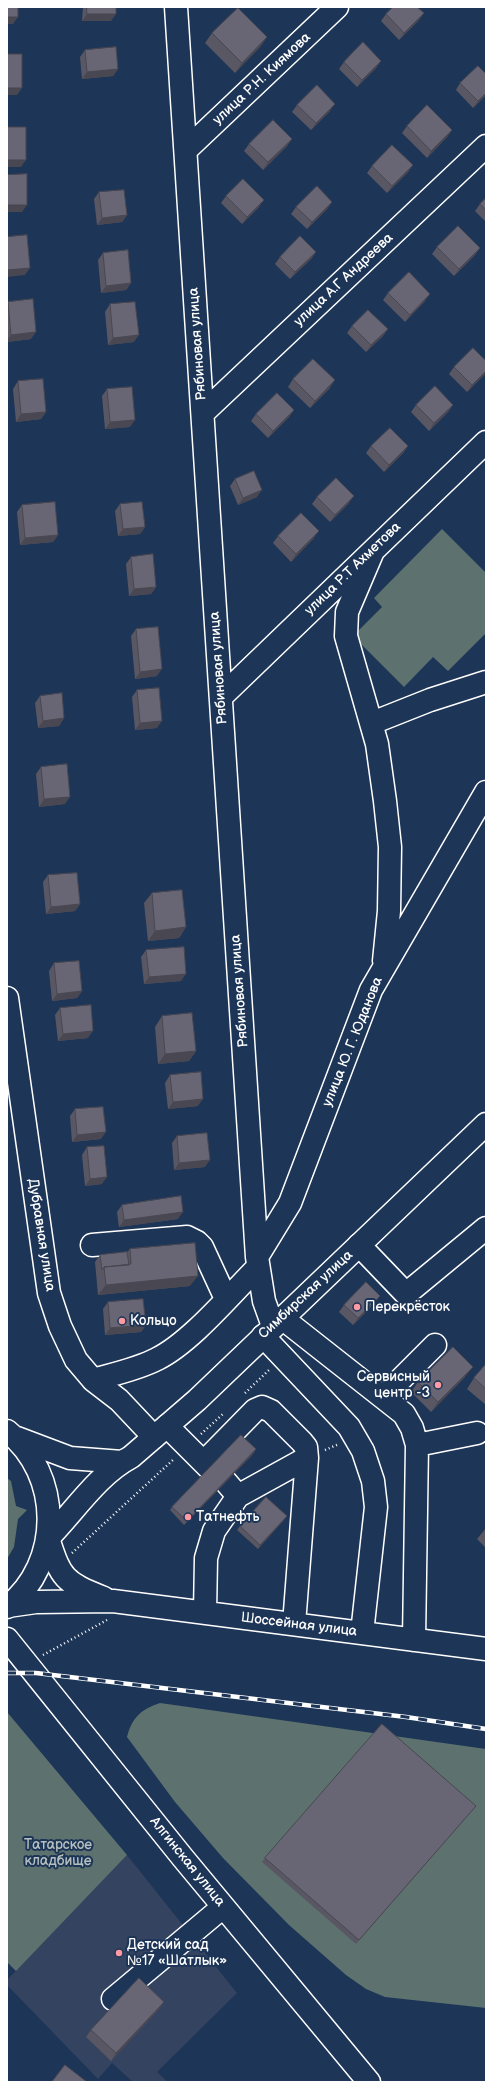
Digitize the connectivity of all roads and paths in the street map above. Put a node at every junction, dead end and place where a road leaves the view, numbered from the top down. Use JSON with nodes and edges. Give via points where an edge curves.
{"nodes":[{"id":1,"x":176,"y":7,"type":"edge"},
{"id":2,"x":337,"y":7,"type":"edge"},
{"id":3,"x":486,"y":146,"type":"edge"},
{"id":4,"x":186,"y":150,"type":"junction"},
{"id":5,"x":202,"y":413,"type":"junction"},
{"id":6,"x":486,"y":442,"type":"edge"},
{"id":7,"x":373,"y":551,"type":"junction"},
{"id":8,"x":486,"y":682,"type":"edge"},
{"id":9,"x":221,"y":697,"type":"junction"},
{"id":10,"x":372,"y":723,"type":"junction"},
{"id":11,"x":486,"y":792,"type":"edge"},
{"id":12,"x":383,"y":970,"type":"junction"},
{"id":13,"x":7,"y":998,"type":"edge"},
{"id":14,"x":486,"y":1124,"type":"edge"},
{"id":15,"x":486,"y":1228,"type":"edge"},
{"id":16,"x":92,"y":1245,"type":"dead end"},
{"id":17,"x":359,"y":1245,"type":"junction"},
{"id":18,"x":258,"y":1262,"type":"junction"},
{"id":19,"x":226,"y":1299,"type":"junction"},
{"id":20,"x":273,"y":1327,"type":"junction"},
{"id":21,"x":435,"y":1345,"type":"dead end"},
{"id":22,"x":283,"y":1357,"type":"junction"},
{"id":23,"x":93,"y":1380,"type":"junction"},
{"id":24,"x":244,"y":1394,"type":"dead end"},
{"id":25,"x":383,"y":1397,"type":"junction"},
{"id":26,"x":227,"y":1410,"type":"dead end"},
{"id":27,"x":160,"y":1431,"type":"junction"},
{"id":28,"x":477,"y":1433,"type":"dead end"},
{"id":29,"x":12,"y":1434,"type":"edge"},
{"id":30,"x":355,"y":1437,"type":"junction"},
{"id":31,"x":417,"y":1445,"type":"junction"},
{"id":32,"x":188,"y":1446,"type":"junction"},
{"id":33,"x":306,"y":1458,"type":"junction"},
{"id":34,"x":122,"y":1462,"type":"junction"},
{"id":35,"x":219,"y":1477,"type":"junction"},
{"id":36,"x":48,"y":1538,"type":"junction"},
{"id":37,"x":70,"y":1556,"type":"dead end"},
{"id":38,"x":113,"y":1601,"type":"junction"},
{"id":39,"x":7,"y":1606,"type":"edge"},
{"id":40,"x":205,"y":1613,"type":"junction"},
{"id":41,"x":294,"y":1624,"type":"junction"},
{"id":42,"x":362,"y":1633,"type":"junction"},
{"id":43,"x":7,"y":1639,"type":"edge"},
{"id":44,"x":414,"y":1640,"type":"junction"},
{"id":45,"x":486,"y":1649,"type":"edge"},
{"id":46,"x":27,"y":1663,"type":"junction"},
{"id":47,"x":223,"y":1907,"type":"junction"},
{"id":48,"x":113,"y":1999,"type":"dead end"},
{"id":49,"x":369,"y":2082,"type":"edge"}],
"edges":[{"from":1,"to":4,"type":"street","name":"Рябиновая улица"},
{"from":2,"to":4,"type":"street","name":"улица Р.Н. Киямова"},
{"from":3,"to":5,"type":"street","name":"улица А.Г Андреева"},
{"from":4,"to":5,"type":"street","name":"Рябиновая улица"},
{"from":5,"to":9,"type":"street","name":"Рябиновая улица"},
{"from":6,"to":7,"type":"street","name":"улица Р.Т Ахметова"},
{"from":7,"to":9,"type":"street","name":"улица Р.Т Ахметова"},
{"from":7,"to":10,"type":"street","via":[[347,612],[346,636]]},
{"from":8,"to":10,"type":"street","via":[[430,700]]},
{"from":9,"to":18,"type":"street","name":"Рябиновая улица"},
{"from":10,"to":12,"type":"street","via":[[390,847],[389,911]]},
{"from":11,"to":12,"type":"street","name":"улица Ю. Г. Юданова"},
{"from":12,"to":18,"type":"street","name":"улица Ю. Г. Юданова","via":[[371,990],[290,1203]]},
{"from":13,"to":23,"type":"street","name":"Дубравная улица","via":[[50,1293],[68,1347]]},
{"from":14,"to":17,"type":"street","name":"Симбирская улица"},
{"from":15,"to":17,"type":"street","via":[[406,1294]]},
{"from":16,"to":19,"type":"street","via":[[187,1237],[202,1247]]},
{"from":17,"to":20,"type":"street","name":"Симбирская улица"},
{"from":18,"to":19,"type":"street","name":"улица Ю. Г. Юданова"},
{"from":18,"to":20,"type":"street","name":"Рябиновая улица","via":[[264,1301]]},
{"from":19,"to":23,"type":"street","name":"улица Ю. Г. Юданова","via":[[179,1345],[156,1360]]},
{"from":20,"to":22,"type":"street"},
{"from":20,"to":25,"type":"street"},
{"from":20,"to":27,"type":"street","name":"Симбирская улица","via":[[197,1400]]},
{"from":21,"to":25,"type":"street"},
{"from":22,"to":24,"type":"path"},
{"from":22,"to":30,"type":"street"},
{"from":23,"to":27,"type":"street","name":"Дубравная улица"},
{"from":25,"to":31,"type":"street","via":[[404,1414]]},
{"from":26,"to":32,"type":"path"},
{"from":27,"to":32,"type":"street","name":"Дубравная улица"},
{"from":27,"to":34,"type":"street","name":"Симбирская улица"},
{"from":28,"to":31,"type":"street"},
{"from":29,"to":34,"type":"street","via":[[70,1458]]},
{"from":29,"to":36,"type":"street","via":[[33,1460],[43,1480],[48,1499]]},
{"from":30,"to":33,"type":"path"},
{"from":30,"to":42,"type":"street","via":[[363,1451],[373,1481],[376,1507]]},
{"from":31,"to":44,"type":"street"},
{"from":32,"to":35,"type":"street","name":"Дубравная улица"},
{"from":32,"to":37,"type":"path"},
{"from":33,"to":35,"type":"street"},
{"from":33,"to":35,"type":"street","via":[[306,1448],[302,1442],[271,1411],[262,1407],[255,1410]]},
{"from":33,"to":41,"type":"street"},
{"from":34,"to":36,"type":"street","name":"Симбирская улица"},
{"from":35,"to":40,"type":"street","via":[[214,1531],[206,1558]]},
{"from":36,"to":38,"type":"street","via":[[57,1565],[65,1578],[84,1590]]},
{"from":36,"to":39,"type":"street","via":[[35,1573],[25,1589]]},
{"from":38,"to":39,"type":"street","via":[[36,1602]]},
{"from":38,"to":40,"type":"street","name":"Шоссейная улица"},
{"from":38,"to":46,"type":"path","via":[[109,1619]]},
{"from":40,"to":41,"type":"street","name":"Шоссейная улица"},
{"from":41,"to":42,"type":"street","name":"Шоссейная улица"},
{"from":42,"to":44,"type":"street","name":"Шоссейная улица"},
{"from":43,"to":46,"type":"street","name":"Алгинская улица"},
{"from":44,"to":45,"type":"street","name":"Шоссейная улица"},
{"from":46,"to":47,"type":"street","name":"Алгинская улица"},
{"from":47,"to":48,"type":"street"},
{"from":47,"to":49,"type":"street","name":"Алгинская улица"}]}
